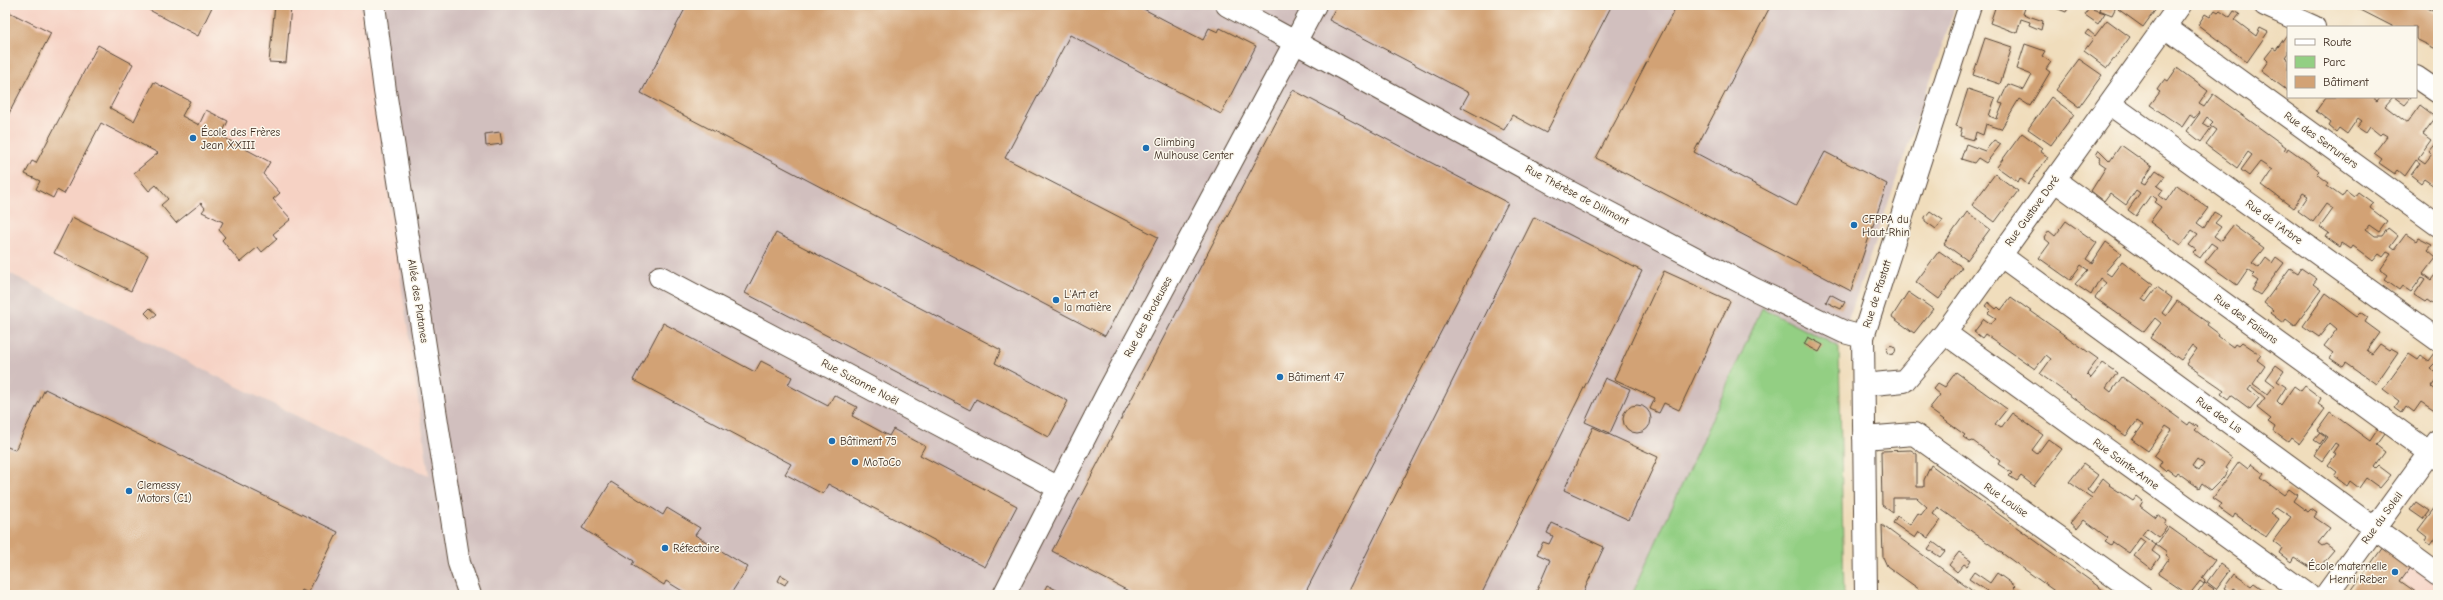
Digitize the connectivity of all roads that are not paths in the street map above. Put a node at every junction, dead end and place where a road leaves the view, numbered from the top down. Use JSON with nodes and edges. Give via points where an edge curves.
{"nodes":[{"id":1,"x":374,"y":5,"type":"edge"},
{"id":2,"x":1227,"y":5,"type":"edge"},
{"id":3,"x":1315,"y":5,"type":"edge"},
{"id":4,"x":1970,"y":5,"type":"edge"},
{"id":5,"x":2180,"y":5,"type":"edge"},
{"id":6,"x":2265,"y":5,"type":"edge"},
{"id":7,"x":2312,"y":26,"type":"edge"},
{"id":8,"x":2165,"y":27,"type":"junction"},
{"id":9,"x":1296,"y":42,"type":"junction"},
{"id":10,"x":2417,"y":78,"type":"edge"},
{"id":11,"x":2438,"y":92,"type":"edge"},
{"id":12,"x":2110,"y":104,"type":"junction"},
{"id":13,"x":2054,"y":180,"type":"junction"},
{"id":14,"x":2438,"y":225,"type":"edge"},
{"id":15,"x":2000,"y":255,"type":"junction"},
{"id":16,"x":660,"y":277,"type":"dead end"},
{"id":17,"x":1945,"y":333,"type":"junction"},
{"id":18,"x":1863,"y":337,"type":"junction"},
{"id":19,"x":2438,"y":340,"type":"edge"},
{"id":20,"x":1864,"y":385,"type":"junction"},
{"id":21,"x":1864,"y":438,"type":"junction"},
{"id":22,"x":2435,"y":451,"type":"edge"},
{"id":23,"x":1059,"y":488,"type":"junction"},
{"id":24,"x":2375,"y":528,"type":"junction"},
{"id":25,"x":2438,"y":575,"type":"edge"},
{"id":26,"x":470,"y":595,"type":"edge"},
{"id":27,"x":1004,"y":595,"type":"edge"},
{"id":28,"x":1866,"y":595,"type":"edge"},
{"id":29,"x":2140,"y":595,"type":"edge"},
{"id":30,"x":2308,"y":595,"type":"edge"},
{"id":31,"x":2326,"y":595,"type":"edge"}],
"edges":[{"from":1,"to":26,"type":"street","name":"Allée des Platanes","via":[[385,91],[459,564]]},
{"from":2,"to":9,"type":"street","name":"Rue Thérèse de Dillmont"},
{"from":3,"to":9,"type":"street","name":"Rue des Brodeuses"},
{"from":4,"to":18,"type":"street","name":"Rue de Pfastatt"},
{"from":5,"to":8,"type":"street","name":"Rue Gustave Doré"},
{"from":6,"to":7,"type":"street"},
{"from":8,"to":12,"type":"street","name":"Rue Gustave Doré"},
{"from":8,"to":14,"type":"street","name":"Rue des Serruriers"},
{"from":9,"to":18,"type":"street","name":"Rue Thérèse de Dillmont","via":[[1558,186],[1754,289],[1844,332]]},
{"from":9,"to":23,"type":"street","name":"Rue des Brodeuses"},
{"from":10,"to":11,"type":"street"},
{"from":12,"to":13,"type":"street","name":"Rue Gustave Doré"},
{"from":12,"to":19,"type":"street","name":"Rue de l'Arbre"},
{"from":13,"to":15,"type":"street","name":"Rue Gustave Doré"},
{"from":13,"to":22,"type":"street","name":"Rue des Faisans"},
{"from":15,"to":17,"type":"street","name":"Rue Gustave Doré"},
{"from":15,"to":24,"type":"street","name":"Rue des Lis"},
{"from":16,"to":23,"type":"street","name":"Rue Suzanne Noël"},
{"from":17,"to":20,"type":"street","name":"Rue Gustave Doré","via":[[1904,381]]},
{"from":17,"to":30,"type":"street","name":"Rue Sainte-Anne"},
{"from":18,"to":20,"type":"street","name":"Rue de Pfastatt"},
{"from":20,"to":21,"type":"street","name":"Rue de Pfastatt"},
{"from":21,"to":28,"type":"street","name":"Rue de Pfastatt"},
{"from":21,"to":29,"type":"street","name":"Rue Louise","via":[[1914,434]]},
{"from":22,"to":24,"type":"street","name":"Rue du Soleil"},
{"from":23,"to":27,"type":"street","name":"Rue des Brodeuses"},
{"from":24,"to":25,"type":"street","name":"Rue des Lis"},
{"from":24,"to":31,"type":"street","name":"Rue du Soleil"}]}
